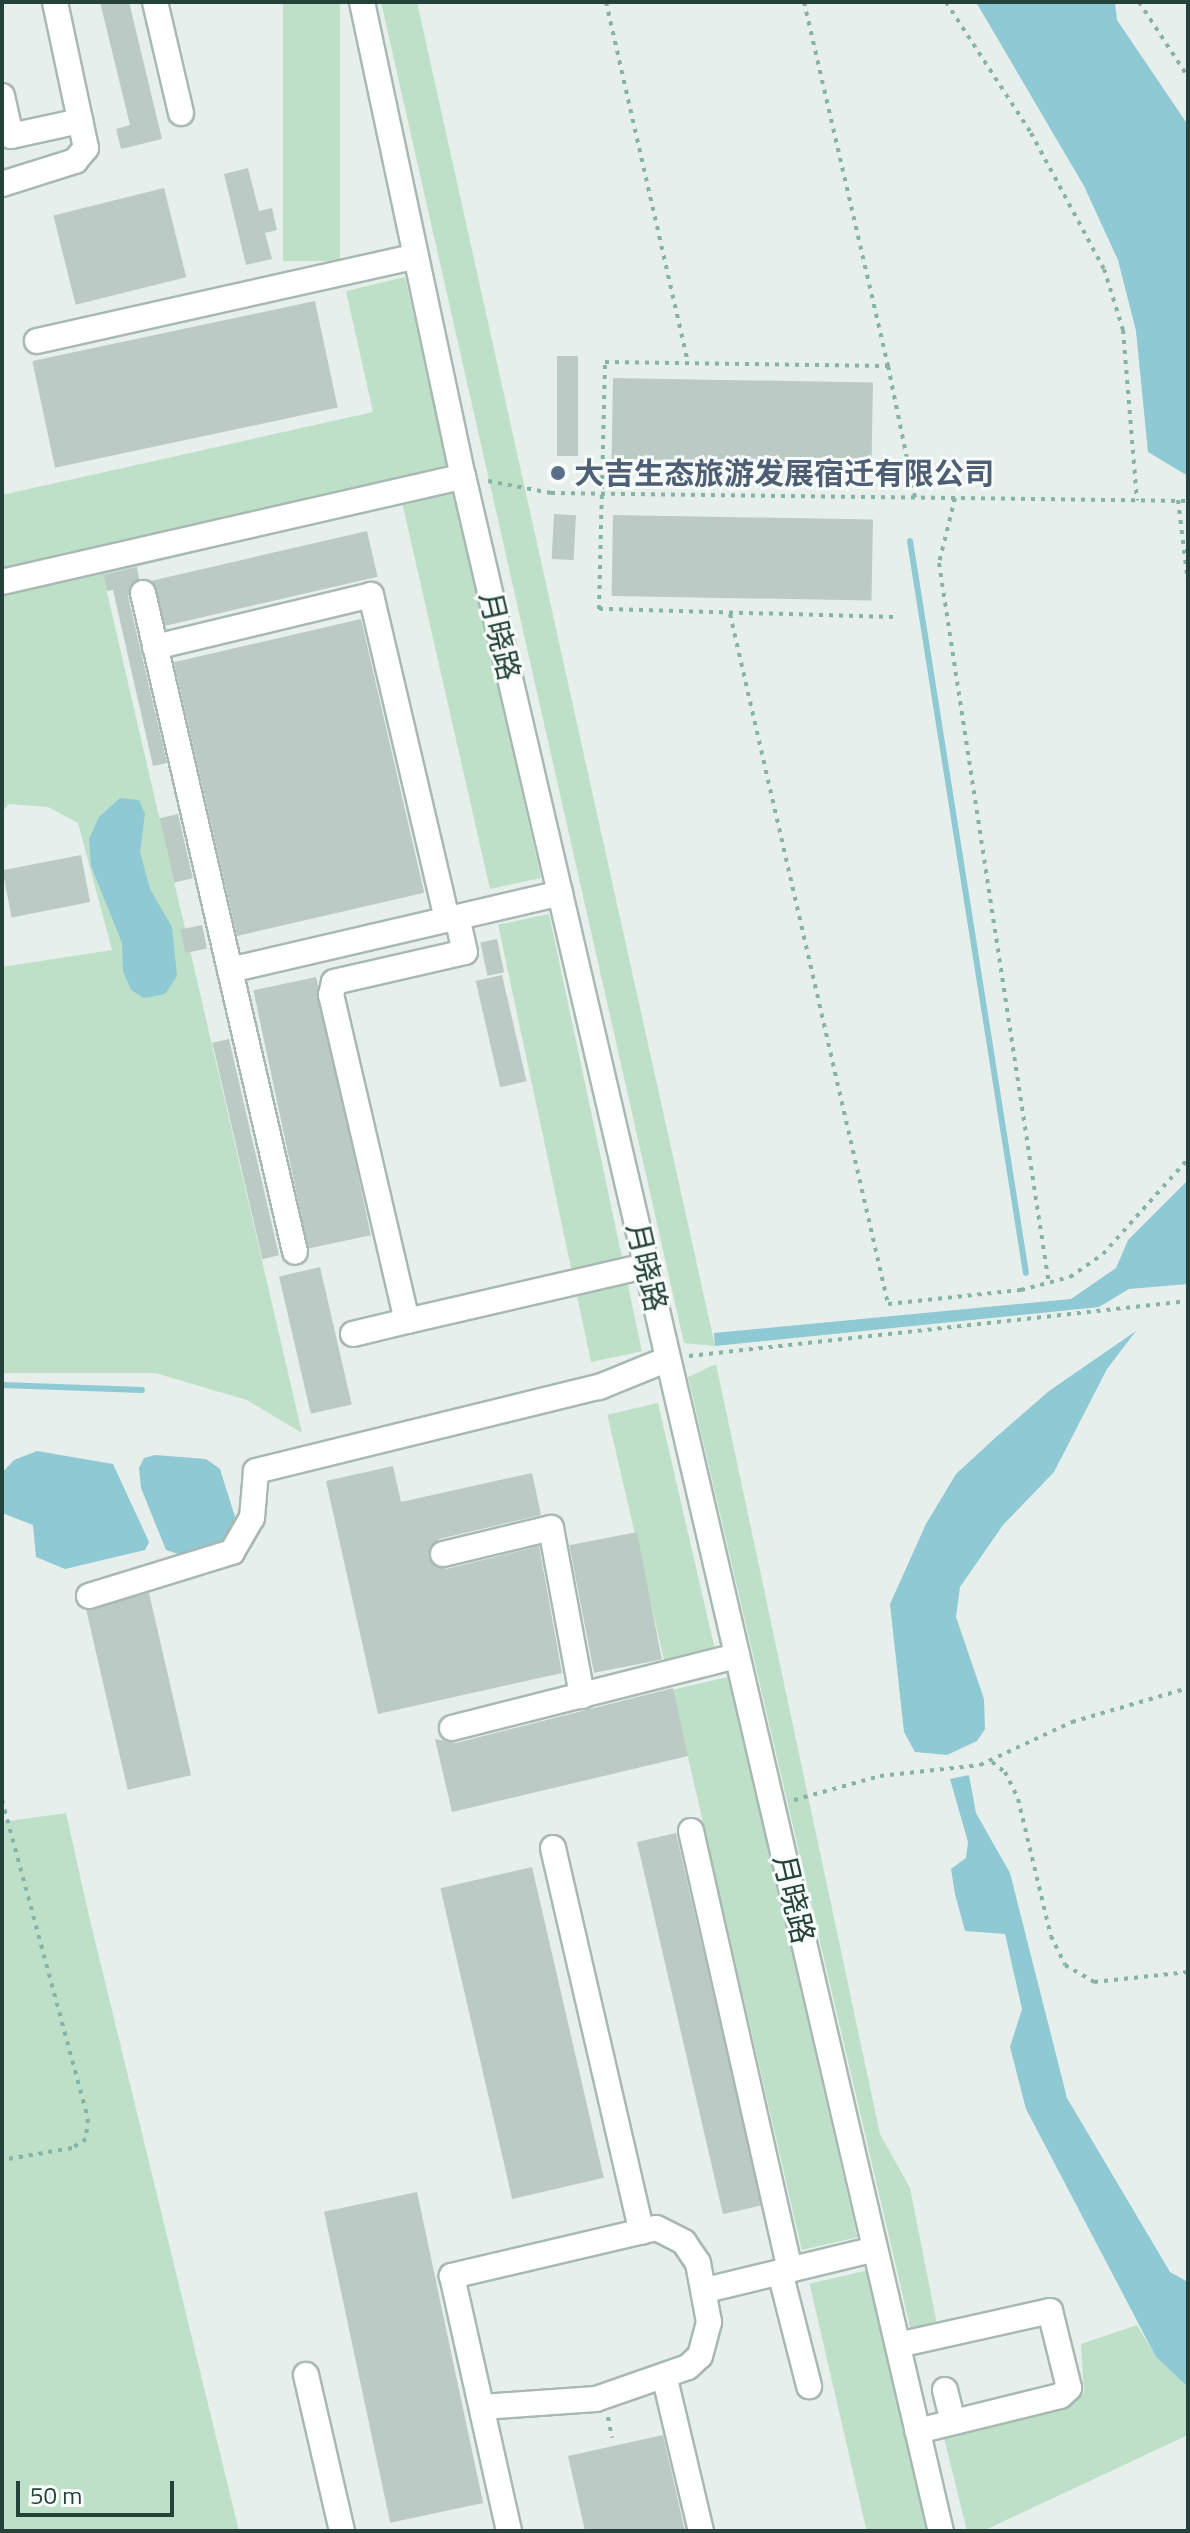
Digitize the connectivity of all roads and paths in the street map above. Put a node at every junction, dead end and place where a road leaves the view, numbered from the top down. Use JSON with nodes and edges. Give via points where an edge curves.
{"nodes":[{"id":1,"x":55,"y":2,"type":"edge"},
{"id":2,"x":155,"y":2,"type":"edge"},
{"id":3,"x":362,"y":2,"type":"edge"},
{"id":4,"x":606,"y":2,"type":"edge"},
{"id":5,"x":804,"y":2,"type":"edge"},
{"id":6,"x":946,"y":2,"type":"edge"},
{"id":7,"x":1139,"y":2,"type":"edge"},
{"id":8,"x":1188,"y":77,"type":"edge"},
{"id":9,"x":2,"y":96,"type":"edge"},
{"id":10,"x":181,"y":113,"type":"dead end"},
{"id":11,"x":80,"y":121,"type":"junction"},
{"id":12,"x":2,"y":184,"type":"edge"},
{"id":13,"x":416,"y":256,"type":"junction"},
{"id":14,"x":37,"y":341,"type":"dead end"},
{"id":15,"x":688,"y":363,"type":"junction"},
{"id":16,"x":888,"y":366,"type":"junction"},
{"id":17,"x":463,"y":476,"type":"junction"},
{"id":18,"x":602,"y":494,"type":"junction"},
{"id":19,"x":915,"y":498,"type":"junction"},
{"id":20,"x":955,"y":498,"type":"junction"},
{"id":21,"x":1137,"y":500,"type":"junction"},
{"id":22,"x":1178,"y":500,"type":"junction"},
{"id":23,"x":1188,"y":501,"type":"edge"},
{"id":24,"x":2,"y":582,"type":"edge"},
{"id":25,"x":1188,"y":583,"type":"edge"},
{"id":26,"x":143,"y":593,"type":"dead end"},
{"id":27,"x":730,"y":614,"type":"junction"},
{"id":28,"x":893,"y":617,"type":"dead end"},
{"id":29,"x":155,"y":647,"type":"junction"},
{"id":30,"x":560,"y":893,"type":"junction"},
{"id":31,"x":452,"y":918,"type":"junction"},
{"id":32,"x":230,"y":970,"type":"junction"},
{"id":33,"x":1188,"y":1159,"type":"edge"},
{"id":34,"x":295,"y":1252,"type":"dead end"},
{"id":35,"x":646,"y":1266,"type":"junction"},
{"id":36,"x":1049,"y":1284,"type":"junction"},
{"id":37,"x":1188,"y":1301,"type":"edge"},
{"id":38,"x":407,"y":1321,"type":"junction"},
{"id":39,"x":353,"y":1334,"type":"dead end"},
{"id":40,"x":668,"y":1359,"type":"junction"},
{"id":41,"x":443,"y":1554,"type":"dead end"},
{"id":42,"x":89,"y":1596,"type":"dead end"},
{"id":43,"x":737,"y":1656,"type":"junction"},
{"id":44,"x":1188,"y":1688,"type":"edge"},
{"id":45,"x":582,"y":1696,"type":"junction"},
{"id":46,"x":452,"y":1728,"type":"dead end"},
{"id":47,"x":990,"y":1762,"type":"junction"},
{"id":48,"x":2,"y":1800,"type":"edge"},
{"id":49,"x":772,"y":1806,"type":"junction"},
{"id":50,"x":691,"y":1831,"type":"dead end"},
{"id":51,"x":553,"y":1848,"type":"dead end"},
{"id":52,"x":1188,"y":1972,"type":"edge"},
{"id":53,"x":2,"y":2160,"type":"edge"},
{"id":54,"x":642,"y":2232,"type":"junction"},
{"id":55,"x":875,"y":2249,"type":"junction"},
{"id":56,"x":785,"y":2271,"type":"junction"},
{"id":57,"x":706,"y":2290,"type":"junction"},
{"id":58,"x":898,"y":2345,"type":"junction"},
{"id":59,"x":306,"y":2375,"type":"dead end"},
{"id":60,"x":665,"y":2379,"type":"junction"},
{"id":61,"x":809,"y":2386,"type":"dead end"},
{"id":62,"x":945,"y":2390,"type":"dead end"},
{"id":63,"x":482,"y":2407,"type":"junction"},
{"id":64,"x":953,"y":2422,"type":"junction"},
{"id":65,"x":917,"y":2431,"type":"junction"},
{"id":66,"x":342,"y":2531,"type":"edge"},
{"id":67,"x":509,"y":2531,"type":"edge"},
{"id":68,"x":701,"y":2531,"type":"edge"},
{"id":69,"x":941,"y":2531,"type":"edge"}],
"edges":[{"from":1,"to":11,"type":"street"},
{"from":2,"to":10,"type":"street"},
{"from":3,"to":13,"type":"street","name":"月晓路"},
{"from":4,"to":15,"type":"path"},
{"from":5,"to":16,"type":"path"},
{"from":6,"to":21,"type":"path","via":[[1031,133],[1104,269],[1125,345]]},
{"from":7,"to":8,"type":"path"},
{"from":9,"to":11,"type":"street","via":[[11,136]]},
{"from":11,"to":12,"type":"street","via":[[83,155]]},
{"from":13,"to":14,"type":"street"},
{"from":13,"to":17,"type":"street","name":"月晓路"},
{"from":15,"to":16,"type":"path"},
{"from":15,"to":18,"type":"path","via":[[605,362]]},
{"from":16,"to":19,"type":"path"},
{"from":17,"to":18,"type":"path","via":[[551,493]]},
{"from":17,"to":24,"type":"street"},
{"from":17,"to":30,"type":"street","name":"月晓路"},
{"from":18,"to":19,"type":"path"},
{"from":18,"to":27,"type":"path","via":[[599,609]]},
{"from":19,"to":20,"type":"path"},
{"from":20,"to":21,"type":"path"},
{"from":20,"to":36,"type":"path","via":[[939,563]]},
{"from":21,"to":22,"type":"path"},
{"from":22,"to":23,"type":"path"},
{"from":22,"to":25,"type":"path"},
{"from":26,"to":29,"type":"street"},
{"from":27,"to":28,"type":"path"},
{"from":27,"to":36,"type":"path","via":[[888,1304]]},
{"from":29,"to":31,"type":"street","via":[[371,595]]},
{"from":29,"to":32,"type":"street"},
{"from":30,"to":31,"type":"street"},
{"from":30,"to":35,"type":"street","name":"月晓路"},
{"from":31,"to":32,"type":"street"},
{"from":31,"to":38,"type":"street","via":[[465,952],[334,982],[331,995]]},
{"from":32,"to":34,"type":"street"},
{"from":33,"to":36,"type":"path","via":[[1103,1254]]},
{"from":35,"to":38,"type":"street"},
{"from":35,"to":40,"type":"street","name":"月晓路"},
{"from":37,"to":40,"type":"path"},
{"from":38,"to":39,"type":"street"},
{"from":40,"to":42,"type":"street","via":[[599,1387],[256,1471],[252,1518],[232,1552]]},
{"from":40,"to":43,"type":"street","name":"月晓路"},
{"from":41,"to":45,"type":"street","via":[[551,1528]]},
{"from":43,"to":45,"type":"street"},
{"from":43,"to":49,"type":"street","name":"月晓路"},
{"from":44,"to":47,"type":"path","via":[[1072,1722]]},
{"from":45,"to":46,"type":"street"},
{"from":47,"to":49,"type":"path","via":[[880,1776]]},
{"from":47,"to":52,"type":"path","via":[[1005,1772],[1018,1799],[1051,1936],[1065,1965],[1094,1982]]},
{"from":48,"to":53,"type":"path","via":[[88,2119],[86,2139],[72,2148]]},
{"from":49,"to":55,"type":"street","name":"月晓路"},
{"from":50,"to":56,"type":"street"},
{"from":51,"to":54,"type":"street"},
{"from":54,"to":57,"type":"street","via":[[671,2231],[684,2242]]},
{"from":54,"to":63,"type":"street","via":[[452,2276]]},
{"from":55,"to":56,"type":"street"},
{"from":55,"to":58,"type":"street","name":"月晓路"},
{"from":56,"to":57,"type":"street"},
{"from":56,"to":61,"type":"street"},
{"from":57,"to":60,"type":"street","via":[[709,2322],[700,2356]]},
{"from":58,"to":64,"type":"street","via":[[1050,2311],[1066,2393]]},
{"from":58,"to":65,"type":"street","name":"月晓路"},
{"from":59,"to":66,"type":"street"},
{"from":60,"to":63,"type":"street","via":[[596,2399]]},
{"from":60,"to":68,"type":"street"},
{"from":62,"to":64,"type":"street"},
{"from":63,"to":67,"type":"street"},
{"from":64,"to":65,"type":"street"},
{"from":65,"to":69,"type":"street","name":"月晓路"}]}
